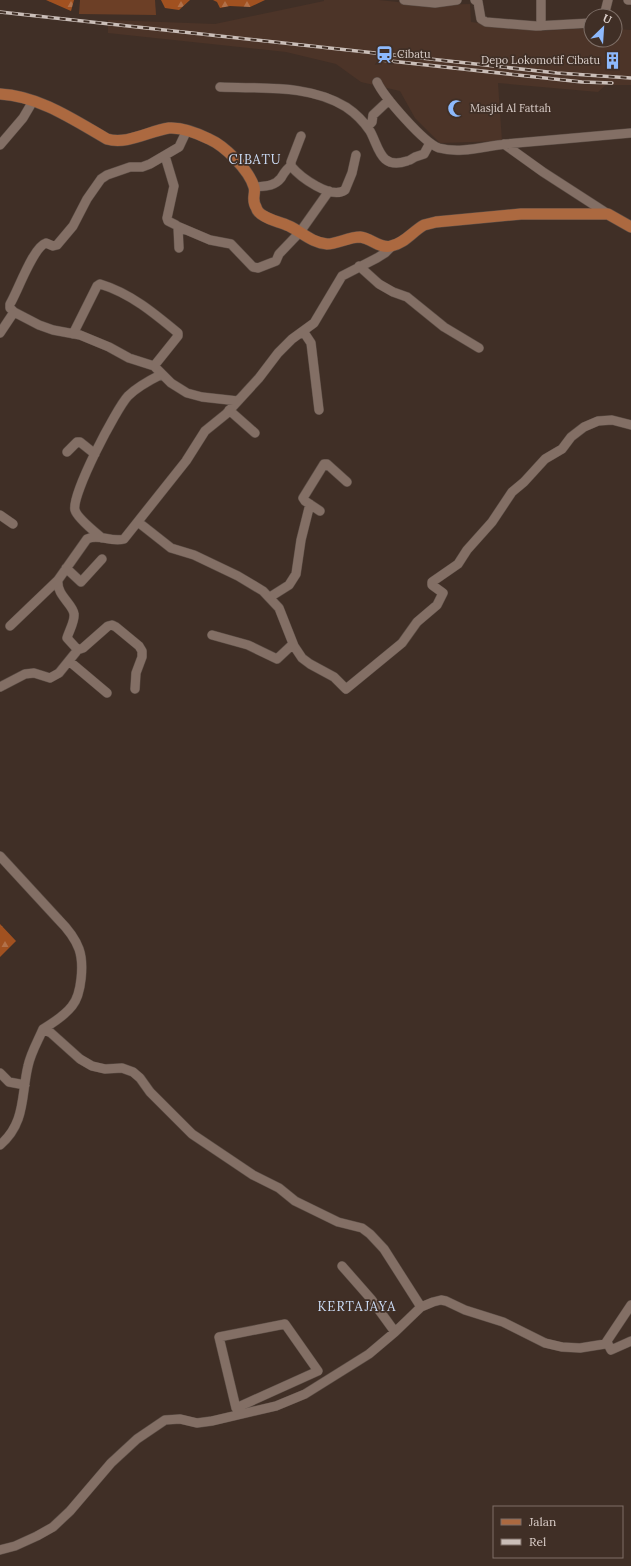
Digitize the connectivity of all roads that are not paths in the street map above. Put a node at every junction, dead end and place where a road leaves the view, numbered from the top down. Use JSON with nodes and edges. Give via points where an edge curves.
{"nodes":[{"id":1,"x":404,"y":0,"type":"edge"},
{"id":2,"x":457,"y":0,"type":"edge"},
{"id":3,"x":476,"y":0,"type":"edge"},
{"id":4,"x":541,"y":0,"type":"edge"},
{"id":5,"x":628,"y":0,"type":"edge"},
{"id":6,"x":631,"y":0,"type":"edge"},
{"id":7,"x":583,"y":23,"type":"edge"},
{"id":8,"x":541,"y":26,"type":"junction"},
{"id":9,"x":377,"y":82,"type":"dead end"},
{"id":10,"x":220,"y":87,"type":"dead end"},
{"id":11,"x":0,"y":94,"type":"edge"},
{"id":12,"x":389,"y":100,"type":"junction"},
{"id":13,"x":33,"y":101,"type":"junction"},
{"id":14,"x":367,"y":127,"type":"junction"},
{"id":15,"x":187,"y":130,"type":"junction"},
{"id":16,"x":631,"y":133,"type":"edge"},
{"id":17,"x":301,"y":136,"type":"dead end"},
{"id":18,"x":430,"y":143,"type":"junction"},
{"id":19,"x":504,"y":144,"type":"junction"},
{"id":20,"x":0,"y":145,"type":"edge"},
{"id":21,"x":356,"y":155,"type":"dead end"},
{"id":22,"x":165,"y":156,"type":"junction"},
{"id":23,"x":291,"y":166,"type":"junction"},
{"id":24,"x":254,"y":187,"type":"junction"},
{"id":25,"x":329,"y":191,"type":"junction"},
{"id":26,"x":608,"y":214,"type":"junction"},
{"id":27,"x":177,"y":226,"type":"junction"},
{"id":28,"x":631,"y":227,"type":"edge"},
{"id":29,"x":300,"y":232,"type":"junction"},
{"id":30,"x":392,"y":246,"type":"junction"},
{"id":31,"x":179,"y":248,"type":"dead end"},
{"id":32,"x":359,"y":266,"type":"junction"},
{"id":33,"x":14,"y":312,"type":"junction"},
{"id":34,"x":1,"y":328,"type":"edge"},
{"id":35,"x":303,"y":331,"type":"junction"},
{"id":36,"x":73,"y":334,"type":"junction"},
{"id":37,"x":479,"y":348,"type":"dead end"},
{"id":38,"x":154,"y":366,"type":"junction"},
{"id":39,"x":162,"y":374,"type":"junction"},
{"id":40,"x":238,"y":401,"type":"junction"},
{"id":41,"x":229,"y":410,"type":"junction"},
{"id":42,"x":319,"y":410,"type":"dead end"},
{"id":43,"x":631,"y":425,"type":"edge"},
{"id":44,"x":255,"y":433,"type":"dead end"},
{"id":45,"x":67,"y":452,"type":"dead end"},
{"id":46,"x":96,"y":454,"type":"junction"},
{"id":47,"x":347,"y":482,"type":"dead end"},
{"id":48,"x":310,"y":504,"type":"junction"},
{"id":49,"x":320,"y":511,"type":"dead end"},
{"id":50,"x":0,"y":516,"type":"edge"},
{"id":51,"x":138,"y":522,"type":"junction"},
{"id":52,"x":13,"y":524,"type":"dead end"},
{"id":53,"x":102,"y":538,"type":"junction"},
{"id":54,"x":102,"y":559,"type":"dead end"},
{"id":55,"x":66,"y":568,"type":"junction"},
{"id":56,"x":58,"y":580,"type":"junction"},
{"id":57,"x":270,"y":597,"type":"junction"},
{"id":58,"x":10,"y":626,"type":"dead end"},
{"id":59,"x":212,"y":635,"type":"dead end"},
{"id":60,"x":293,"y":644,"type":"junction"},
{"id":61,"x":77,"y":650,"type":"junction"},
{"id":62,"x":69,"y":661,"type":"junction"},
{"id":63,"x":0,"y":687,"type":"edge"},
{"id":64,"x":135,"y":689,"type":"dead end"},
{"id":65,"x":107,"y":693,"type":"dead end"},
{"id":66,"x":0,"y":856,"type":"edge"},
{"id":67,"x":43,"y":1029,"type":"junction"},
{"id":68,"x":0,"y":1073,"type":"edge"},
{"id":69,"x":25,"y":1085,"type":"junction"},
{"id":70,"x":0,"y":1145,"type":"edge"},
{"id":71,"x":342,"y":1266,"type":"dead end"},
{"id":72,"x":631,"y":1305,"type":"edge"},
{"id":73,"x":421,"y":1308,"type":"junction"},
{"id":74,"x":395,"y":1332,"type":"junction"},
{"id":75,"x":631,"y":1340,"type":"edge"},
{"id":76,"x":608,"y":1346,"type":"junction"},
{"id":77,"x":238,"y":1412,"type":"junction"},
{"id":78,"x":0,"y":1550,"type":"edge"}],
"edges":[{"from":1,"to":2,"type":"street","via":[[435,3]]},
{"from":3,"to":8,"type":"street","via":[[481,19],[486,22]]},
{"from":4,"to":8,"type":"street"},
{"from":5,"to":6,"type":"street"},
{"from":7,"to":8,"type":"street"},
{"from":9,"to":12,"type":"street"},
{"from":10,"to":14,"type":"street","via":[[304,91],[347,108]]},
{"from":11,"to":13,"type":"main road"},
{"from":12,"to":14,"type":"street","via":[[373,115],[372,122]]},
{"from":12,"to":18,"type":"street"},
{"from":13,"to":15,"type":"main road","via":[[113,141],[170,128]]},
{"from":13,"to":20,"type":"street"},
{"from":14,"to":18,"type":"street","via":[[379,153],[383,158],[393,162],[402,163],[424,154]]},
{"from":15,"to":22,"type":"street","via":[[179,147]]},
{"from":15,"to":24,"type":"main road","via":[[226,148]]},
{"from":16,"to":19,"type":"street"},
{"from":17,"to":23,"type":"street"},
{"from":18,"to":19,"type":"street","via":[[439,148],[458,150]]},
{"from":19,"to":26,"type":"street"},
{"from":21,"to":25,"type":"street","via":[[345,190]]},
{"from":22,"to":27,"type":"street","via":[[174,186],[167,218],[170,223]]},
{"from":22,"to":33,"type":"street","via":[[146,166],[130,168],[101,179],[65,236],[55,246],[50,243],[43,244],[33,256],[10,304]]},
{"from":23,"to":24,"type":"street","via":[[274,184]]},
{"from":23,"to":25,"type":"street","via":[[307,180]]},
{"from":24,"to":29,"type":"main road","via":[[253,199],[258,212]]},
{"from":25,"to":29,"type":"street"},
{"from":26,"to":28,"type":"main road"},
{"from":26,"to":30,"type":"main road","via":[[521,214],[436,222],[424,226]]},
{"from":27,"to":29,"type":"street","via":[[210,240],[231,244],[255,268],[276,261]]},
{"from":27,"to":31,"type":"street"},
{"from":29,"to":30,"type":"main road","via":[[320,243],[328,244],[361,237],[382,246]]},
{"from":30,"to":32,"type":"street","via":[[385,254]]},
{"from":32,"to":35,"type":"street","via":[[342,276],[314,323]]},
{"from":32,"to":37,"type":"street","via":[[378,284],[407,297],[444,327]]},
{"from":33,"to":34,"type":"street"},
{"from":33,"to":36,"type":"street","via":[[53,330]]},
{"from":35,"to":40,"type":"street","via":[[278,352]]},
{"from":35,"to":42,"type":"street","via":[[311,344]]},
{"from":36,"to":38,"type":"street"},
{"from":36,"to":38,"type":"street","via":[[97,286],[100,284],[110,287],[133,299],[178,333]]},
{"from":38,"to":39,"type":"street"},
{"from":39,"to":40,"type":"street","via":[[178,388],[195,396]]},
{"from":39,"to":46,"type":"street","via":[[128,397]]},
{"from":40,"to":41,"type":"street"},
{"from":41,"to":44,"type":"street"},
{"from":41,"to":51,"type":"street","via":[[205,430],[186,461]]},
{"from":43,"to":60,"type":"street","via":[[612,420],[591,424],[572,437],[560,451],[545,459],[512,492],[458,564],[432,582],[432,585],[443,593],[435,608],[417,622],[402,643],[346,689],[334,677],[306,661]]},
{"from":45,"to":46,"type":"street","via":[[80,442]]},
{"from":46,"to":53,"type":"street","via":[[84,476],[74,507],[78,515]]},
{"from":47,"to":48,"type":"street","via":[[325,464],[303,498]]},
{"from":48,"to":49,"type":"street"},
{"from":48,"to":57,"type":"street","via":[[296,574],[289,585]]},
{"from":50,"to":52,"type":"street"},
{"from":51,"to":53,"type":"street","via":[[123,540]]},
{"from":51,"to":57,"type":"street","via":[[171,548],[194,555],[238,576]]},
{"from":53,"to":55,"type":"street","via":[[92,536],[87,539]]},
{"from":54,"to":55,"type":"street","via":[[81,582]]},
{"from":55,"to":56,"type":"street"},
{"from":56,"to":58,"type":"street"},
{"from":56,"to":61,"type":"street","via":[[58,589],[74,612],[67,638]]},
{"from":57,"to":60,"type":"street","via":[[282,615]]},
{"from":59,"to":60,"type":"street","via":[[248,645],[277,659]]},
{"from":61,"to":62,"type":"street"},
{"from":61,"to":64,"type":"street","via":[[83,648],[108,626],[116,627],[142,651]]},
{"from":62,"to":63,"type":"street","via":[[53,677],[25,674]]},
{"from":62,"to":65,"type":"street"},
{"from":66,"to":67,"type":"street","via":[[58,918],[79,948],[82,964],[75,1001],[64,1014]]},
{"from":67,"to":69,"type":"street","via":[[28,1065]]},
{"from":67,"to":73,"type":"street","via":[[92,1066],[105,1069],[122,1068],[133,1072],[192,1134],[253,1175],[279,1188],[295,1202],[338,1222],[362,1228],[384,1248]]},
{"from":68,"to":69,"type":"street","via":[[9,1082]]},
{"from":69,"to":70,"type":"street","via":[[23,1103],[16,1124],[12,1133]]},
{"from":71,"to":74,"type":"street"},
{"from":72,"to":76,"type":"street"},
{"from":73,"to":74,"type":"street"},
{"from":73,"to":76,"type":"street","via":[[432,1302],[446,1301],[503,1322],[545,1343],[580,1348]]},
{"from":74,"to":77,"type":"street","via":[[369,1354],[305,1394],[276,1406]]},
{"from":75,"to":76,"type":"street","via":[[611,1350]]},
{"from":77,"to":77,"type":"street","via":[[222,1369],[219,1336],[285,1324],[318,1372]]},
{"from":77,"to":78,"type":"street","via":[[197,1423],[165,1420],[137,1439],[111,1463],[53,1527],[15,1546]]}]}
